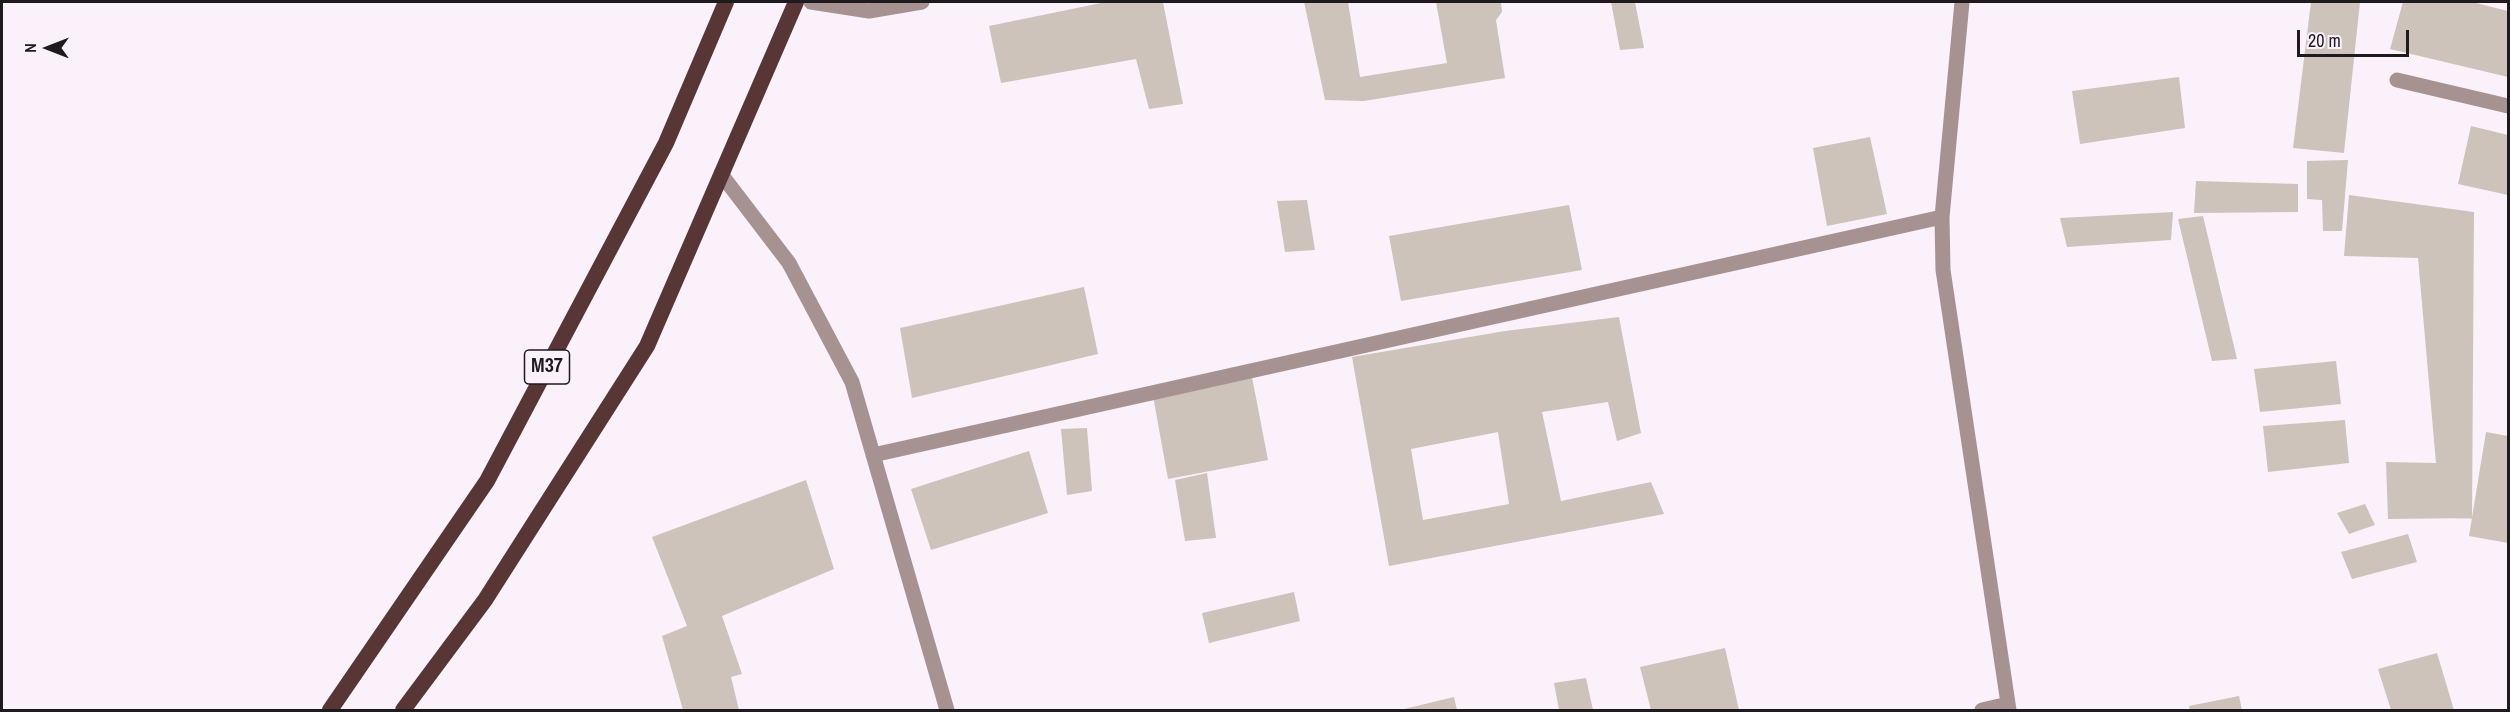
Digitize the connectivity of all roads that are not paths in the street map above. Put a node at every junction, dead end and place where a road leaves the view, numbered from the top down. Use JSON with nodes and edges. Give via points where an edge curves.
{"nodes":[{"id":1,"x":726,"y":2,"type":"edge"},
{"id":2,"x":796,"y":2,"type":"edge"},
{"id":3,"x":811,"y":2,"type":"edge"},
{"id":4,"x":922,"y":2,"type":"edge"},
{"id":5,"x":1962,"y":2,"type":"edge"},
{"id":6,"x":2397,"y":81,"type":"dead end"},
{"id":7,"x":2508,"y":106,"type":"edge"},
{"id":8,"x":721,"y":174,"type":"junction"},
{"id":9,"x":1942,"y":217,"type":"junction"},
{"id":10,"x":873,"y":454,"type":"junction"},
{"id":11,"x":2009,"y":707,"type":"edge"},
{"id":12,"x":330,"y":711,"type":"edge"},
{"id":13,"x":403,"y":711,"type":"edge"},
{"id":14,"x":947,"y":711,"type":"edge"},
{"id":15,"x":1982,"y":711,"type":"edge"}],
"edges":[{"from":1,"to":12,"type":"highway","number":"M37","via":[[666,143],[487,481]]},
{"from":2,"to":8,"type":"highway"},
{"from":3,"to":4,"type":"street","via":[[869,11]]},
{"from":5,"to":9,"type":"street"},
{"from":6,"to":7,"type":"street"},
{"from":8,"to":10,"type":"street","via":[[789,263],[852,382]]},
{"from":8,"to":13,"type":"highway","via":[[647,346],[485,600]]},
{"from":9,"to":10,"type":"street"},
{"from":9,"to":11,"type":"street","via":[[1943,270]]},
{"from":10,"to":14,"type":"street"},
{"from":11,"to":15,"type":"street"}]}
